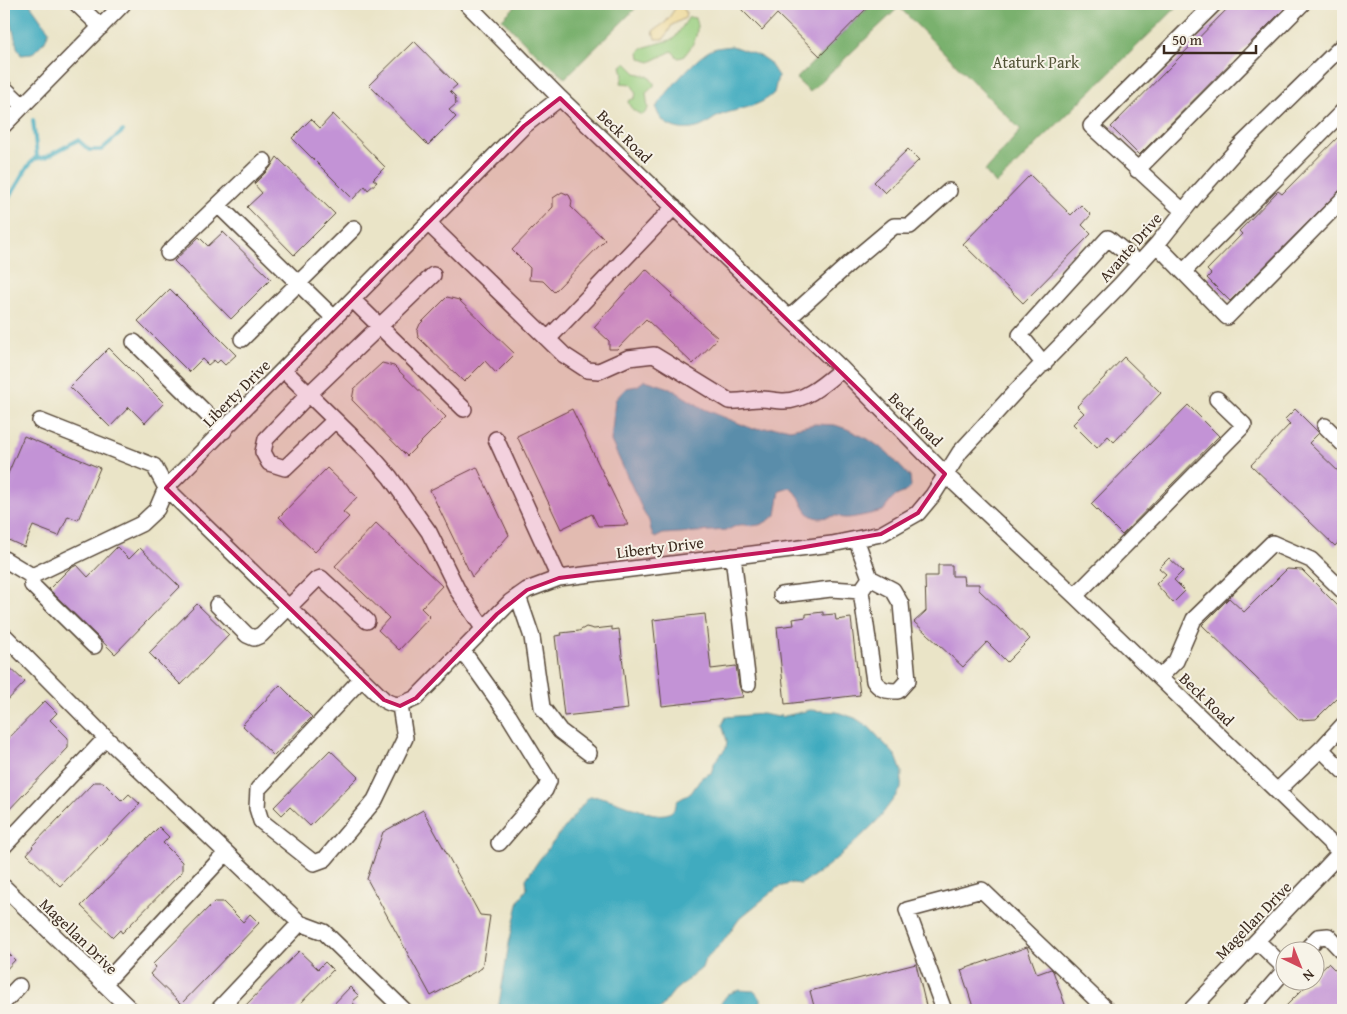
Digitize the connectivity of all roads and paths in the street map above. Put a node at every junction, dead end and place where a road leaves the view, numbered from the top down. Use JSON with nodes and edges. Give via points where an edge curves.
{"nodes":[{"id":1,"x":77,"y":4,"type":"edge"},
{"id":2,"x":123,"y":4,"type":"edge"},
{"id":3,"x":467,"y":4,"type":"edge"},
{"id":4,"x":1214,"y":4,"type":"edge"},
{"id":5,"x":1302,"y":4,"type":"edge"},
{"id":6,"x":101,"y":27,"type":"junction"},
{"id":7,"x":1343,"y":45,"type":"edge"},
{"id":8,"x":4,"y":88,"type":"edge"},
{"id":9,"x":560,"y":98,"type":"junction"},
{"id":10,"x":22,"y":106,"type":"junction"},
{"id":11,"x":1343,"y":111,"type":"edge"},
{"id":12,"x":4,"y":125,"type":"edge"},
{"id":13,"x":264,"y":161,"type":"dead end"},
{"id":14,"x":1137,"y":170,"type":"junction"},
{"id":15,"x":949,"y":191,"type":"dead end"},
{"id":16,"x":1343,"y":198,"type":"edge"},
{"id":17,"x":218,"y":204,"type":"junction"},
{"id":18,"x":674,"y":207,"type":"junction"},
{"id":19,"x":1183,"y":211,"type":"junction"},
{"id":20,"x":428,"y":224,"type":"junction"},
{"id":21,"x":354,"y":228,"type":"dead end"},
{"id":22,"x":1157,"y":245,"type":"junction"},
{"id":23,"x":168,"y":253,"type":"dead end"},
{"id":24,"x":1140,"y":264,"type":"junction"},
{"id":25,"x":1183,"y":272,"type":"junction"},
{"id":26,"x":433,"y":275,"type":"dead end"},
{"id":27,"x":298,"y":282,"type":"junction"},
{"id":28,"x":353,"y":300,"type":"junction"},
{"id":29,"x":334,"y":318,"type":"junction"},
{"id":30,"x":789,"y":318,"type":"junction"},
{"id":31,"x":380,"y":327,"type":"junction"},
{"id":32,"x":242,"y":339,"type":"dead end"},
{"id":33,"x":548,"y":339,"type":"junction"},
{"id":34,"x":134,"y":342,"type":"dead end"},
{"id":35,"x":1044,"y":364,"type":"junction"},
{"id":36,"x":284,"y":370,"type":"junction"},
{"id":37,"x":842,"y":370,"type":"junction"},
{"id":38,"x":309,"y":394,"type":"junction"},
{"id":39,"x":1217,"y":399,"type":"dead end"},
{"id":40,"x":464,"y":409,"type":"dead end"},
{"id":41,"x":335,"y":420,"type":"junction"},
{"id":42,"x":40,"y":421,"type":"dead end"},
{"id":43,"x":1325,"y":426,"type":"dead end"},
{"id":44,"x":224,"y":430,"type":"junction"},
{"id":45,"x":496,"y":439,"type":"dead end"},
{"id":46,"x":1343,"y":444,"type":"edge"},
{"id":47,"x":946,"y":474,"type":"junction"},
{"id":48,"x":166,"y":488,"type":"junction"},
{"id":49,"x":856,"y":539,"type":"junction"},
{"id":50,"x":734,"y":556,"type":"junction"},
{"id":51,"x":4,"y":559,"type":"edge"},
{"id":52,"x":32,"y":576,"type":"junction"},
{"id":53,"x":559,"y":578,"type":"junction"},
{"id":54,"x":870,"y":578,"type":"junction"},
{"id":55,"x":861,"y":591,"type":"junction"},
{"id":56,"x":1343,"y":591,"type":"edge"},
{"id":57,"x":781,"y":595,"type":"dead end"},
{"id":58,"x":518,"y":596,"type":"junction"},
{"id":59,"x":1075,"y":596,"type":"junction"},
{"id":60,"x":217,"y":605,"type":"dead end"},
{"id":61,"x":289,"y":607,"type":"junction"},
{"id":62,"x":367,"y":622,"type":"dead end"},
{"id":63,"x":483,"y":628,"type":"junction"},
{"id":64,"x":4,"y":635,"type":"edge"},
{"id":65,"x":94,"y":646,"type":"dead end"},
{"id":66,"x":462,"y":650,"type":"junction"},
{"id":67,"x":1160,"y":677,"type":"junction"},
{"id":68,"x":362,"y":678,"type":"junction"},
{"id":69,"x":748,"y":684,"type":"dead end"},
{"id":70,"x":400,"y":706,"type":"junction"},
{"id":71,"x":1343,"y":725,"type":"edge"},
{"id":72,"x":106,"y":738,"type":"junction"},
{"id":73,"x":1321,"y":749,"type":"junction"},
{"id":74,"x":589,"y":753,"type":"dead end"},
{"id":75,"x":1343,"y":770,"type":"edge"},
{"id":76,"x":1277,"y":791,"type":"junction"},
{"id":77,"x":499,"y":843,"type":"dead end"},
{"id":78,"x":4,"y":846,"type":"edge"},
{"id":79,"x":226,"y":854,"type":"junction"},
{"id":80,"x":1342,"y":854,"type":"edge"},
{"id":81,"x":4,"y":887,"type":"edge"},
{"id":82,"x":300,"y":924,"type":"junction"},
{"id":83,"x":1257,"y":941,"type":"junction"},
{"id":84,"x":1313,"y":942,"type":"edge"},
{"id":85,"x":1343,"y":952,"type":"edge"},
{"id":86,"x":1274,"y":959,"type":"edge"},
{"id":87,"x":1274,"y":981,"type":"edge"},
{"id":88,"x":104,"y":984,"type":"junction"},
{"id":89,"x":19,"y":986,"type":"dead end"},
{"id":90,"x":4,"y":1002,"type":"edge"},
{"id":91,"x":131,"y":1010,"type":"edge"},
{"id":92,"x":218,"y":1010,"type":"edge"},
{"id":93,"x":404,"y":1010,"type":"edge"},
{"id":94,"x":944,"y":1010,"type":"edge"},
{"id":95,"x":1107,"y":1010,"type":"edge"},
{"id":96,"x":1191,"y":1010,"type":"edge"},
{"id":97,"x":1250,"y":1010,"type":"edge"}],
"edges":[{"from":1,"to":6,"type":"street"},
{"from":2,"to":6,"type":"street"},
{"from":3,"to":9,"type":"street","name":"Beck Road"},
{"from":4,"to":14,"type":"street","via":[[1091,126]]},
{"from":5,"to":14,"type":"street"},
{"from":6,"to":10,"type":"street"},
{"from":7,"to":19,"type":"street","name":"Avante Drive","via":[[1240,146]]},
{"from":8,"to":10,"type":"street"},
{"from":9,"to":18,"type":"street","name":"Beck Road"},
{"from":9,"to":20,"type":"street","name":"Liberty Drive","via":[[524,126]]},
{"from":10,"to":12,"type":"street"},
{"from":11,"to":25,"type":"street"},
{"from":13,"to":17,"type":"street"},
{"from":14,"to":19,"type":"street"},
{"from":15,"to":30,"type":"street","via":[[910,226],[894,226]]},
{"from":16,"to":25,"type":"street","via":[[1227,317]]},
{"from":17,"to":23,"type":"street"},
{"from":17,"to":27,"type":"street"},
{"from":18,"to":30,"type":"street","name":"Beck Road"},
{"from":18,"to":33,"type":"street"},
{"from":19,"to":22,"type":"street","name":"Avante Drive"},
{"from":20,"to":28,"type":"street","name":"Liberty Drive"},
{"from":20,"to":33,"type":"street"},
{"from":21,"to":27,"type":"street"},
{"from":22,"to":24,"type":"street","name":"Avante Drive"},
{"from":22,"to":25,"type":"street"},
{"from":24,"to":35,"type":"street","name":"Avante Drive"},
{"from":24,"to":35,"type":"street","via":[[1108,238],[1020,335]]},
{"from":26,"to":31,"type":"street"},
{"from":27,"to":29,"type":"street"},
{"from":27,"to":32,"type":"street"},
{"from":28,"to":29,"type":"street","name":"Liberty Drive"},
{"from":28,"to":31,"type":"street"},
{"from":29,"to":36,"type":"street","name":"Liberty Drive"},
{"from":30,"to":37,"type":"street","name":"Beck Road"},
{"from":31,"to":38,"type":"street"},
{"from":31,"to":40,"type":"street"},
{"from":33,"to":37,"type":"street","via":[[564,355],[587,370],[600,370],[628,358],[654,355],[729,401],[798,398]]},
{"from":34,"to":44,"type":"street"},
{"from":35,"to":47,"type":"street","name":"Avante Drive","via":[[960,452]]},
{"from":36,"to":38,"type":"street"},
{"from":36,"to":44,"type":"street","name":"Liberty Drive"},
{"from":37,"to":47,"type":"street","name":"Beck Road"},
{"from":38,"to":41,"type":"street"},
{"from":38,"to":41,"type":"street","via":[[266,439],[263,452],[269,463],[285,468],[292,464]]},
{"from":39,"to":59,"type":"street","via":[[1244,425]]},
{"from":41,"to":63,"type":"street","via":[[390,477],[423,524],[468,608]]},
{"from":42,"to":48,"type":"street","via":[[154,466]]},
{"from":43,"to":46,"type":"street"},
{"from":44,"to":48,"type":"street","name":"Liberty Drive"},
{"from":45,"to":53,"type":"street"},
{"from":47,"to":49,"type":"street","name":"Liberty Drive","via":[[918,513],[881,534]]},
{"from":47,"to":59,"type":"street","name":"Beck Road"},
{"from":48,"to":52,"type":"street","name":"Liberty Drive","via":[[157,509],[140,524]]},
{"from":48,"to":61,"type":"street"},
{"from":49,"to":50,"type":"street","name":"Liberty Drive"},
{"from":49,"to":54,"type":"street"},
{"from":50,"to":53,"type":"street","name":"Liberty Drive"},
{"from":50,"to":69,"type":"street"},
{"from":51,"to":52,"type":"street"},
{"from":52,"to":65,"type":"street","via":[[32,585]]},
{"from":53,"to":58,"type":"street","name":"Liberty Drive"},
{"from":54,"to":55,"type":"street"},
{"from":54,"to":55,"type":"street","via":[[894,590],[900,604],[908,680],[898,691],[878,688],[874,681]]},
{"from":55,"to":57,"type":"street","via":[[831,589]]},
{"from":56,"to":67,"type":"street","via":[[1312,560],[1272,543],[1194,619],[1176,660]]},
{"from":58,"to":63,"type":"street","name":"Liberty Drive"},
{"from":58,"to":74,"type":"street","via":[[532,637],[542,707],[560,731]]},
{"from":59,"to":67,"type":"street","name":"Beck Road"},
{"from":60,"to":61,"type":"street","via":[[254,638],[262,635]]},
{"from":61,"to":62,"type":"street","via":[[321,578]]},
{"from":61,"to":68,"type":"street"},
{"from":63,"to":66,"type":"street","name":"Liberty Drive"},
{"from":64,"to":72,"type":"street"},
{"from":66,"to":70,"type":"street","name":"Liberty Drive","via":[[416,698]]},
{"from":66,"to":77,"type":"street","via":[[509,716],[549,781],[545,790]]},
{"from":67,"to":76,"type":"street","name":"Beck Road"},
{"from":68,"to":70,"type":"street","via":[[384,700]]},
{"from":68,"to":70,"type":"street","via":[[258,789],[257,808],[261,821],[314,863],[325,859],[375,800],[405,738]]},
{"from":71,"to":73,"type":"street"},
{"from":72,"to":78,"type":"street"},
{"from":72,"to":79,"type":"street"},
{"from":73,"to":75,"type":"street"},
{"from":73,"to":76,"type":"street"},
{"from":76,"to":80,"type":"street","name":"Beck Road"},
{"from":79,"to":82,"type":"street"},
{"from":79,"to":88,"type":"street"},
{"from":80,"to":83,"type":"street","name":"Magellan Drive"},
{"from":81,"to":88,"type":"street","name":"Magellan Drive"},
{"from":82,"to":92,"type":"street"},
{"from":82,"to":93,"type":"street","via":[[324,932]]},
{"from":83,"to":86,"type":"street"},
{"from":83,"to":96,"type":"street","name":"Magellan Drive"},
{"from":84,"to":85,"type":"street","via":[[1318,937],[1328,936]]},
{"from":87,"to":97,"type":"street"},
{"from":88,"to":91,"type":"street","name":"Magellan Drive"},
{"from":89,"to":90,"type":"street"},
{"from":94,"to":95,"type":"street","via":[[907,910],[982,890]]}]}
